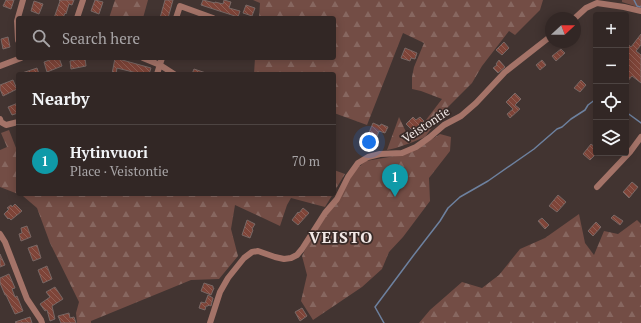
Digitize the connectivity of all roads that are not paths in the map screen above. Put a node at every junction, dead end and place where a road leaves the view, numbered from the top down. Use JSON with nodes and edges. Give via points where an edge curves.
{"nodes":[{"id":1,"x":23,"y":0,"type":"edge"},
{"id":2,"x":83,"y":0,"type":"edge"},
{"id":3,"x":641,"y":11,"type":"edge"},
{"id":4,"x":581,"y":13,"type":"edge"},
{"id":5,"x":18,"y":16,"type":"edge"},
{"id":6,"x":78,"y":16,"type":"edge"},
{"id":7,"x":177,"y":16,"type":"edge"},
{"id":8,"x":208,"y":16,"type":"edge"},
{"id":9,"x":545,"y":41,"type":"edge"},
{"id":10,"x":16,"y":60,"type":"edge"},
{"id":11,"x":148,"y":60,"type":"edge"},
{"id":12,"x":161,"y":60,"type":"edge"},
{"id":13,"x":160,"y":65,"type":"junction"},
{"id":14,"x":0,"y":66,"type":"edge"},
{"id":15,"x":158,"y":72,"type":"edge"},
{"id":16,"x":171,"y":72,"type":"edge"},
{"id":17,"x":0,"y":119,"type":"edge"},
{"id":18,"x":16,"y":122,"type":"edge"},
{"id":19,"x":641,"y":137,"type":"edge"},
{"id":20,"x":597,"y":187,"type":"dead end"},
{"id":21,"x":0,"y":234,"type":"edge"},
{"id":22,"x":42,"y":323,"type":"edge"},
{"id":23,"x":210,"y":323,"type":"edge"}],
"edges":[{"from":1,"to":5,"type":"street"},
{"from":2,"to":6,"type":"street"},
{"from":3,"to":4,"type":"street","via":[[597,3]]},
{"from":7,"to":8,"type":"street","via":[[180,6]]},
{"from":9,"to":23,"type":"street","name":"Veistontie","via":[[505,72],[461,116],[444,125],[416,147],[402,153],[368,157],[358,163],[337,199],[324,213],[297,255],[284,259],[258,251],[244,258],[220,292]]},
{"from":10,"to":14,"type":"street"},
{"from":11,"to":13,"type":"street"},
{"from":12,"to":13,"type":"street"},
{"from":13,"to":15,"type":"street"},
{"from":13,"to":16,"type":"street"},
{"from":17,"to":18,"type":"street","via":[[6,125]]},
{"from":19,"to":20,"type":"street"},
{"from":21,"to":22,"type":"street","via":[[27,299]]}]}
